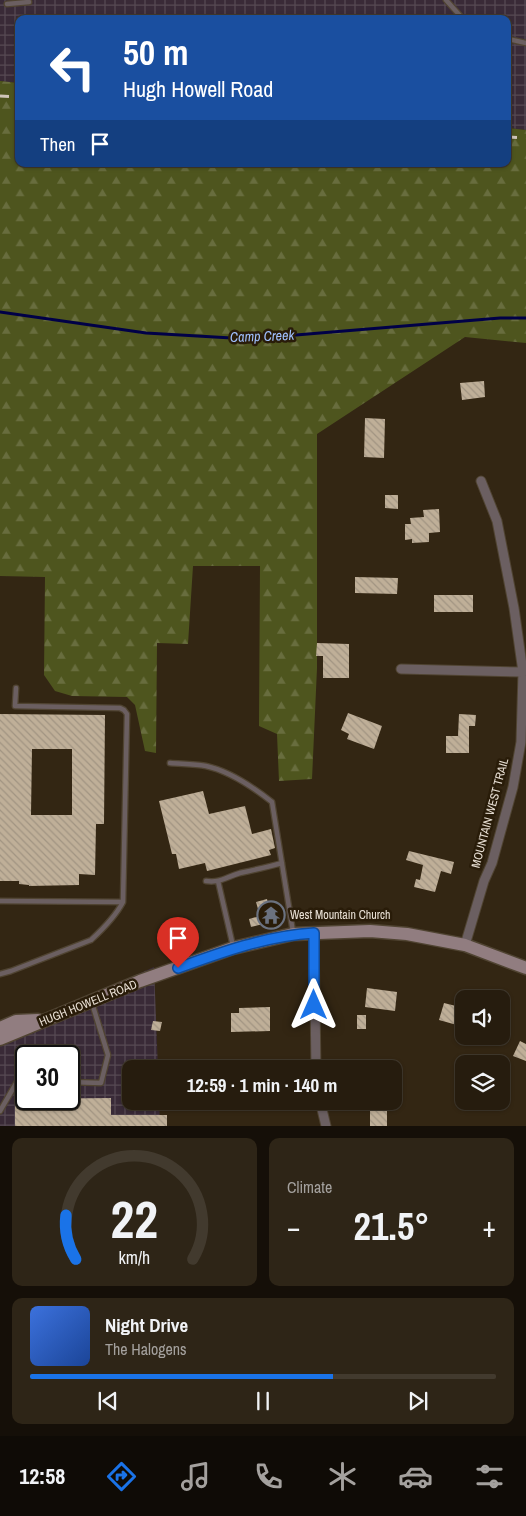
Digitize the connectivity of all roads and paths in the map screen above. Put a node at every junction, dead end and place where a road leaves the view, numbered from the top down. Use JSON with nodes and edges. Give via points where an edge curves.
{"nodes":[{"id":1,"x":446,"y":0,"type":"edge"},
{"id":2,"x":29,"y":2,"type":"dead end"},
{"id":3,"x":7,"y":4,"type":"dead end"},
{"id":4,"x":459,"y":15,"type":"edge"},
{"id":5,"x":511,"y":40,"type":"edge"},
{"id":6,"x":526,"y":44,"type":"edge"},
{"id":7,"x":481,"y":481,"type":"dead end"},
{"id":8,"x":401,"y":669,"type":"dead end"},
{"id":9,"x":523,"y":672,"type":"junction"},
{"id":10,"x":16,"y":688,"type":"dead end"},
{"id":11,"x":170,"y":763,"type":"dead end"},
{"id":12,"x":282,"y":863,"type":"junction"},
{"id":13,"x":206,"y":881,"type":"dead end"},
{"id":14,"x":218,"y":882,"type":"junction"},
{"id":15,"x":0,"y":901,"type":"edge"},
{"id":16,"x":123,"y":902,"type":"junction"},
{"id":17,"x":314,"y":933,"type":"junction"},
{"id":18,"x":293,"y":934,"type":"junction"},
{"id":19,"x":464,"y":945,"type":"junction"},
{"id":20,"x":233,"y":948,"type":"junction"},
{"id":21,"x":526,"y":968,"type":"edge"},
{"id":22,"x":0,"y":974,"type":"edge"},
{"id":23,"x":92,"y":1000,"type":"junction"},
{"id":24,"x":48,"y":1019,"type":"junction"},
{"id":25,"x":0,"y":1028,"type":"edge"},
{"id":26,"x":0,"y":1039,"type":"edge"},
{"id":27,"x":316,"y":1060,"type":"edge"},
{"id":28,"x":80,"y":1082,"type":"edge"},
{"id":29,"x":15,"y":1085,"type":"edge"},
{"id":30,"x":322,"y":1110,"type":"edge"},
{"id":31,"x":0,"y":1111,"type":"edge"},
{"id":32,"x":326,"y":1126,"type":"edge"}],
"edges":[{"from":1,"to":4,"type":"lane"},
{"from":2,"to":3,"type":"lane"},
{"from":5,"to":6,"type":"lane"},
{"from":7,"to":9,"type":"street","name":"MOUNTAIN WEST TRAIL","via":[[497,521]]},
{"from":8,"to":9,"type":"street"},
{"from":9,"to":19,"type":"street","name":"MOUNTAIN WEST TRAIL","via":[[521,742],[513,786],[492,863]]},
{"from":10,"to":16,"type":"lane","via":[[15,706],[120,708],[127,714]]},
{"from":11,"to":12,"type":"lane","via":[[208,767],[244,782],[272,802]]},
{"from":12,"to":14,"type":"lane"},
{"from":12,"to":18,"type":"lane"},
{"from":13,"to":14,"type":"lane"},
{"from":14,"to":20,"type":"lane"},
{"from":15,"to":16,"type":"lane"},
{"from":16,"to":22,"type":"lane","via":[[90,940]]},
{"from":17,"to":18,"type":"main road","name":"HUGH HOWELL ROAD"},
{"from":17,"to":19,"type":"main road","name":"HUGH HOWELL ROAD","via":[[370,930]]},
{"from":17,"to":27,"type":"street"},
{"from":18,"to":20,"type":"main road","name":"HUGH HOWELL ROAD"},
{"from":19,"to":21,"type":"main road","name":"HUGH HOWELL ROAD"},
{"from":20,"to":23,"type":"main road","name":"HUGH HOWELL ROAD"},
{"from":23,"to":24,"type":"main road","name":"HUGH HOWELL ROAD"},
{"from":23,"to":28,"type":"lane","via":[[108,1056],[101,1083]]},
{"from":24,"to":25,"type":"main road","via":[[16,1021]]},
{"from":24,"to":26,"type":"main road","name":"HUGH HOWELL ROAD"},
{"from":29,"to":31,"type":"lane"},
{"from":30,"to":32,"type":"street"}]}
